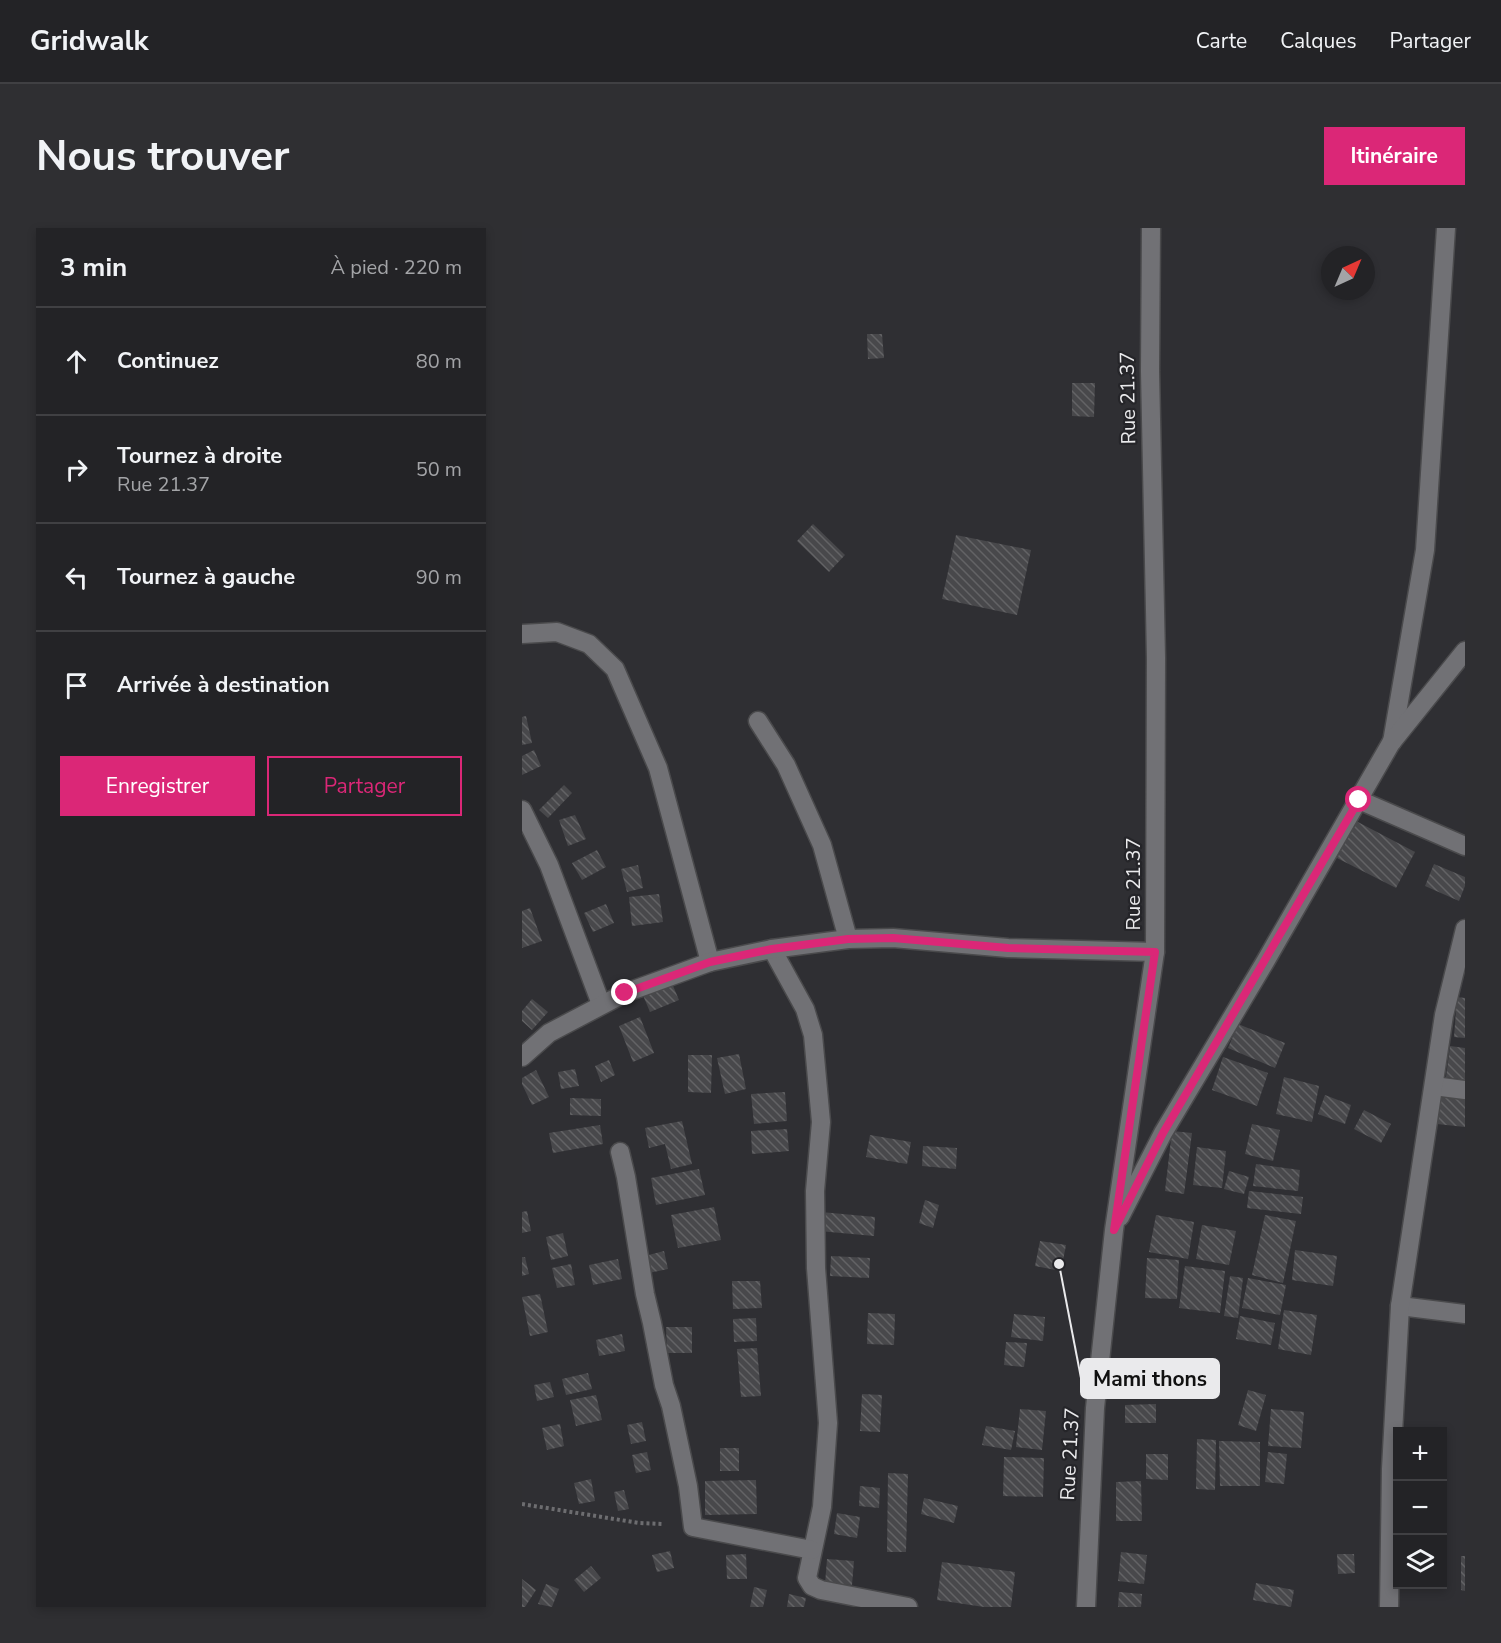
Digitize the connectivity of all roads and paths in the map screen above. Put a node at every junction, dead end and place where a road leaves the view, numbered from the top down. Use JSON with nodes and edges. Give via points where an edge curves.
{"nodes":[{"id":1,"x":1151,"y":228,"type":"edge"},
{"id":2,"x":1446,"y":228,"type":"edge"},
{"id":3,"x":522,"y":634,"type":"edge"},
{"id":4,"x":1465,"y":651,"type":"edge"},
{"id":5,"x":758,"y":721,"type":"dead end"},
{"id":6,"x":1391,"y":743,"type":"junction"},
{"id":7,"x":1359,"y":800,"type":"junction"},
{"id":8,"x":522,"y":810,"type":"edge"},
{"id":9,"x":1465,"y":846,"type":"edge"},
{"id":10,"x":1465,"y":928,"type":"edge"},
{"id":11,"x":848,"y":939,"type":"junction"},
{"id":12,"x":772,"y":949,"type":"junction"},
{"id":13,"x":1155,"y":952,"type":"junction"},
{"id":14,"x":710,"y":962,"type":"junction"},
{"id":15,"x":601,"y":1004,"type":"junction"},
{"id":16,"x":522,"y":1057,"type":"edge"},
{"id":17,"x":1434,"y":1086,"type":"junction"},
{"id":18,"x":1465,"y":1090,"type":"edge"},
{"id":19,"x":620,"y":1152,"type":"dead end"},
{"id":20,"x":1114,"y":1230,"type":"junction"},
{"id":21,"x":1401,"y":1306,"type":"junction"},
{"id":22,"x":1465,"y":1314,"type":"edge"},
{"id":23,"x":522,"y":1504,"type":"edge"},
{"id":24,"x":693,"y":1527,"type":"junction"},
{"id":25,"x":812,"y":1550,"type":"junction"},
{"id":26,"x":908,"y":1607,"type":"edge"},
{"id":27,"x":1086,"y":1607,"type":"edge"},
{"id":28,"x":1389,"y":1607,"type":"edge"}],
"edges":[{"from":1,"to":13,"type":"street","name":"Rue 21.37"},
{"from":2,"to":6,"type":"street","via":[[1425,550]]},
{"from":3,"to":14,"type":"street","via":[[557,632],[579,640],[589,644],[615,669],[658,768]]},
{"from":4,"to":6,"type":"street"},
{"from":5,"to":11,"type":"street","via":[[786,765],[822,845]]},
{"from":6,"to":7,"type":"street"},
{"from":7,"to":9,"type":"street"},
{"from":7,"to":20,"type":"street","via":[[1163,1133]]},
{"from":8,"to":15,"type":"street","via":[[549,864]]},
{"from":10,"to":17,"type":"street","via":[[1444,1015]]},
{"from":11,"to":12,"type":"street"},
{"from":11,"to":13,"type":"street"},
{"from":12,"to":14,"type":"street"},
{"from":12,"to":25,"type":"street","via":[[805,1009],[813,1035],[821,1122],[815,1191],[816,1268],[828,1423],[822,1507]]},
{"from":13,"to":20,"type":"street","name":"Rue 21.37"},
{"from":14,"to":15,"type":"street"},
{"from":15,"to":16,"type":"street","via":[[549,1033]]},
{"from":17,"to":18,"type":"street"},
{"from":17,"to":21,"type":"street"},
{"from":19,"to":24,"type":"street"},
{"from":20,"to":27,"type":"street","name":"Rue 21.37","via":[[1095,1408]]},
{"from":21,"to":22,"type":"street"},
{"from":21,"to":28,"type":"street","via":[[1390,1469]]},
{"from":23,"to":24,"type":"path","via":[[639,1523]]},
{"from":24,"to":25,"type":"street"},
{"from":25,"to":26,"type":"street","via":[[807,1578],[812,1586]]}]}
